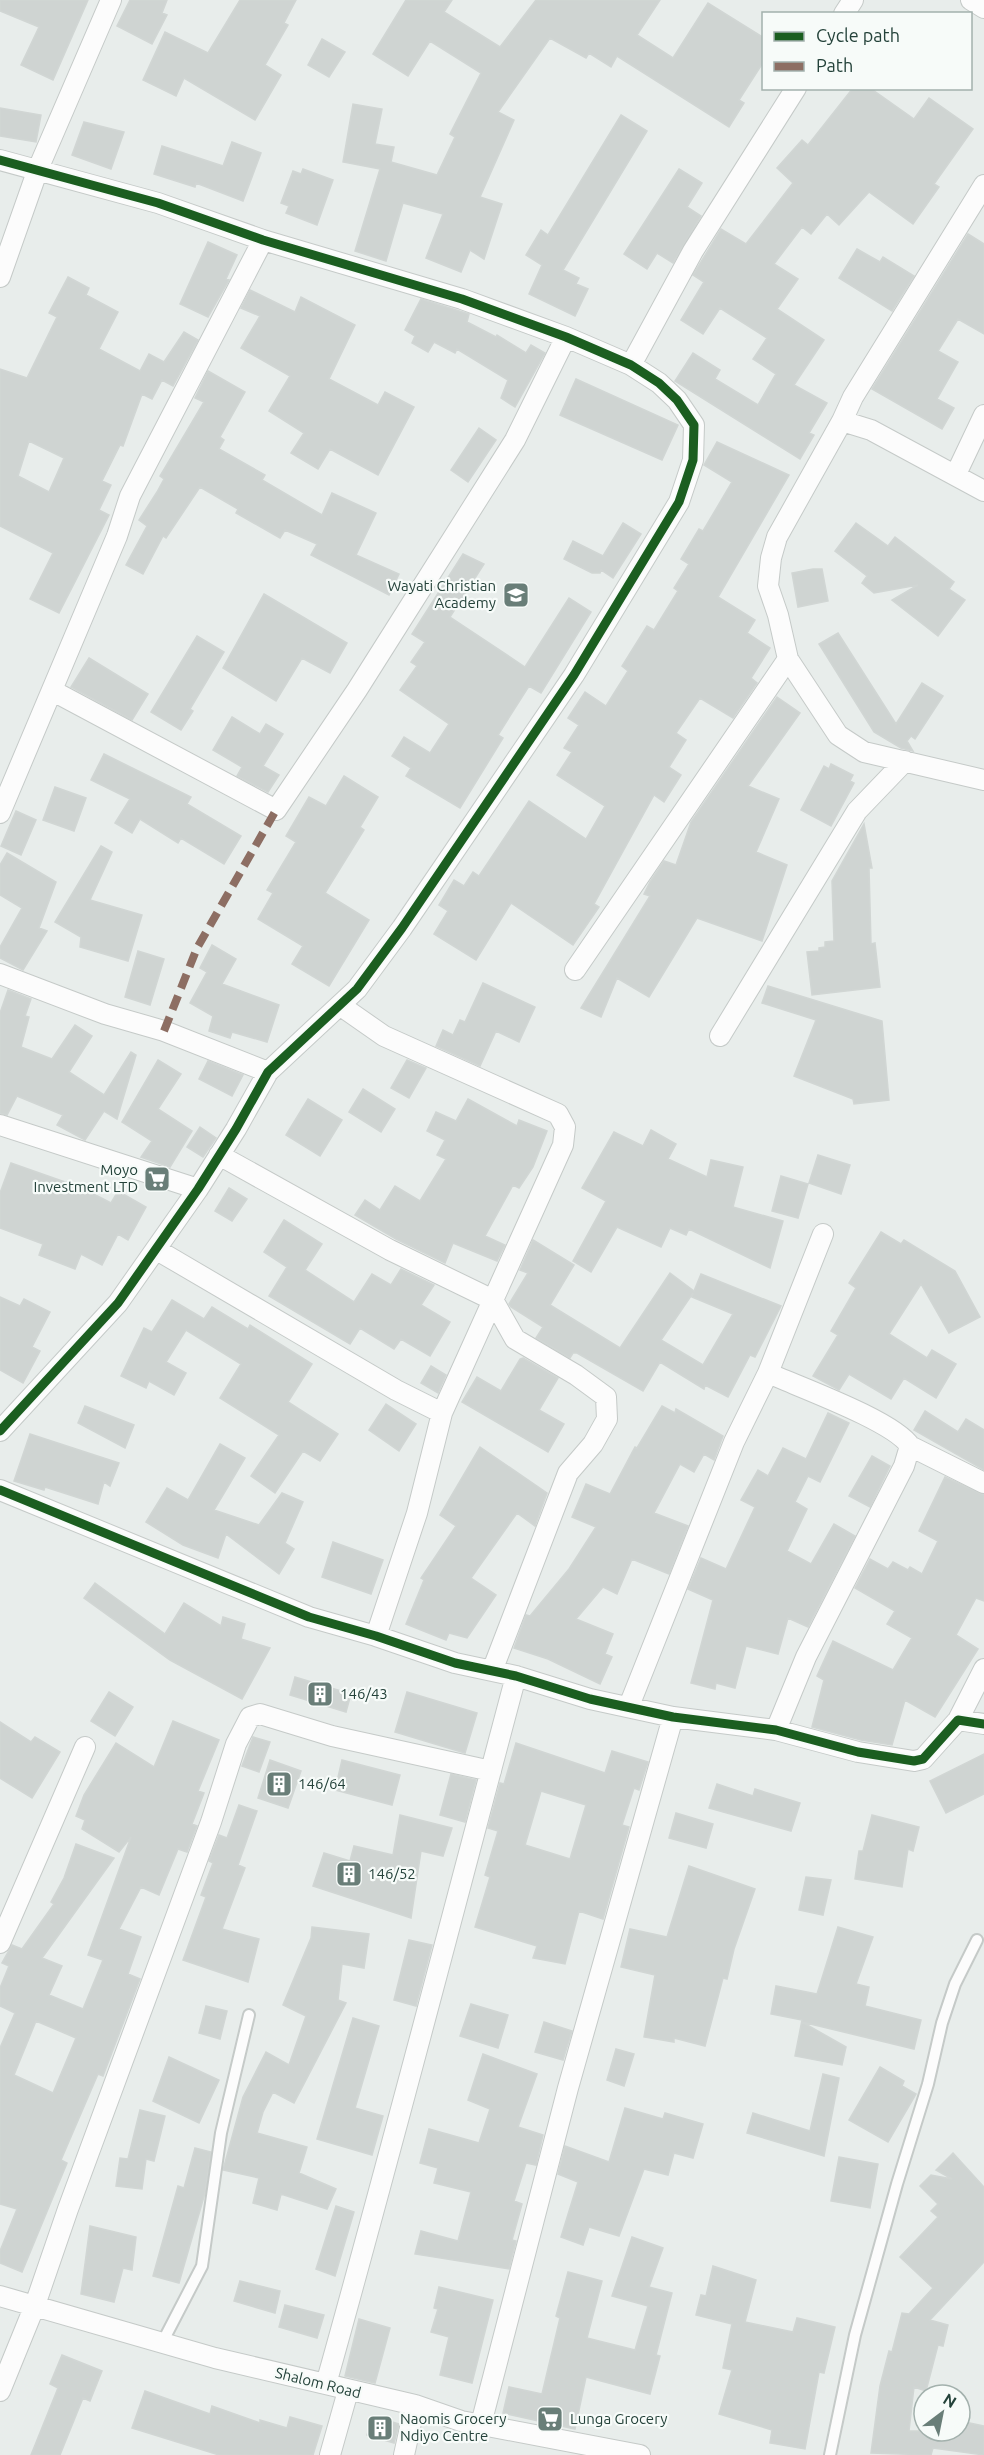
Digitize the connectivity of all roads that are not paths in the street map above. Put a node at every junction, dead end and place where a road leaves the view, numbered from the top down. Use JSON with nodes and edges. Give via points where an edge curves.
{"nodes":[{"id":1,"x":111,"y":0,"type":"edge"},
{"id":2,"x":971,"y":0,"type":"edge"},
{"id":3,"x":984,"y":8,"type":"edge"},
{"id":4,"x":795,"y":90,"type":"edge"},
{"id":5,"x":0,"y":160,"type":"edge"},
{"id":6,"x":39,"y":169,"type":"junction"},
{"id":7,"x":984,"y":185,"type":"edge"},
{"id":8,"x":263,"y":240,"type":"junction"},
{"id":9,"x":0,"y":277,"type":"edge"},
{"id":10,"x":566,"y":337,"type":"junction"},
{"id":11,"x":631,"y":365,"type":"junction"},
{"id":12,"x":984,"y":416,"type":"edge"},
{"id":13,"x":842,"y":421,"type":"junction"},
{"id":14,"x":956,"y":474,"type":"junction"},
{"id":15,"x":984,"y":491,"type":"edge"},
{"id":16,"x":788,"y":660,"type":"junction"},
{"id":17,"x":52,"y":692,"type":"junction"},
{"id":18,"x":904,"y":761,"type":"junction"},
{"id":19,"x":984,"y":780,"type":"edge"},
{"id":20,"x":0,"y":813,"type":"edge"},
{"id":21,"x":575,"y":970,"type":"dead end"},
{"id":22,"x":0,"y":974,"type":"edge"},
{"id":23,"x":341,"y":1006,"type":"junction"},
{"id":24,"x":720,"y":1036,"type":"dead end"},
{"id":25,"x":268,"y":1072,"type":"junction"},
{"id":26,"x":0,"y":1125,"type":"edge"},
{"id":27,"x":219,"y":1155,"type":"junction"},
{"id":28,"x":198,"y":1189,"type":"junction"},
{"id":29,"x":824,"y":1234,"type":"dead end"},
{"id":30,"x":157,"y":1250,"type":"junction"},
{"id":31,"x":493,"y":1300,"type":"junction"},
{"id":32,"x":768,"y":1373,"type":"junction"},
{"id":33,"x":442,"y":1413,"type":"junction"},
{"id":34,"x":0,"y":1431,"type":"edge"},
{"id":35,"x":910,"y":1446,"type":"junction"},
{"id":36,"x":984,"y":1483,"type":"edge"},
{"id":37,"x":0,"y":1490,"type":"edge"},
{"id":38,"x":376,"y":1636,"type":"junction"},
{"id":39,"x":984,"y":1670,"type":"edge"},
{"id":40,"x":492,"y":1671,"type":"junction"},
{"id":41,"x":516,"y":1676,"type":"junction"},
{"id":42,"x":629,"y":1706,"type":"junction"},
{"id":43,"x":673,"y":1717,"type":"junction"},
{"id":44,"x":958,"y":1720,"type":"junction"},
{"id":45,"x":984,"y":1724,"type":"edge"},
{"id":46,"x":776,"y":1730,"type":"junction"},
{"id":47,"x":85,"y":1747,"type":"dead end"},
{"id":48,"x":491,"y":1771,"type":"junction"},
{"id":49,"x":977,"y":1940,"type":"dead end"},
{"id":50,"x":0,"y":1943,"type":"edge"},
{"id":51,"x":249,"y":2014,"type":"dead end"},
{"id":52,"x":0,"y":2296,"type":"edge"},
{"id":53,"x":35,"y":2305,"type":"junction"},
{"id":54,"x":162,"y":2343,"type":"junction"},
{"id":55,"x":326,"y":2384,"type":"junction"},
{"id":56,"x":0,"y":2391,"type":"edge"},
{"id":57,"x":348,"y":2391,"type":"junction"},
{"id":58,"x":415,"y":2405,"type":"junction"},
{"id":59,"x":481,"y":2424,"type":"junction"},
{"id":60,"x":574,"y":2448,"type":"edge"},
{"id":61,"x":330,"y":2455,"type":"edge"},
{"id":62,"x":404,"y":2455,"type":"edge"},
{"id":63,"x":640,"y":2455,"type":"edge"},
{"id":64,"x":830,"y":2455,"type":"edge"}],
"edges":[{"from":1,"to":6,"type":"street"},
{"from":2,"to":3,"type":"street"},
{"from":4,"to":11,"type":"street","via":[[693,251]]},
{"from":5,"to":6,"type":"street"},
{"from":6,"to":8,"type":"street","via":[[158,203]]},
{"from":6,"to":9,"type":"street"},
{"from":7,"to":13,"type":"street"},
{"from":8,"to":10,"type":"street","via":[[462,299]]},
{"from":8,"to":17,"type":"street","via":[[130,496]]},
{"from":10,"to":11,"type":"street"},
{"from":10,"to":17,"type":"street","via":[[515,440],[276,810]]},
{"from":11,"to":23,"type":"street","via":[[659,383],[694,425],[693,460],[679,502],[574,675],[402,928]]},
{"from":12,"to":14,"type":"street"},
{"from":13,"to":14,"type":"street","via":[[871,430]]},
{"from":13,"to":16,"type":"street","via":[[777,537],[771,558],[768,586]]},
{"from":14,"to":15,"type":"street"},
{"from":16,"to":18,"type":"street","via":[[837,735],[864,752]]},
{"from":16,"to":21,"type":"street"},
{"from":17,"to":20,"type":"street"},
{"from":18,"to":19,"type":"street"},
{"from":18,"to":24,"type":"street","via":[[857,811]]},
{"from":22,"to":25,"type":"street"},
{"from":23,"to":25,"type":"street"},
{"from":23,"to":31,"type":"street","via":[[384,1036],[558,1114],[565,1127],[563,1145]]},
{"from":25,"to":27,"type":"street"},
{"from":26,"to":28,"type":"street"},
{"from":27,"to":28,"type":"street"},
{"from":27,"to":31,"type":"street","via":[[390,1250]]},
{"from":28,"to":30,"type":"street"},
{"from":29,"to":32,"type":"street"},
{"from":30,"to":33,"type":"street"},
{"from":30,"to":34,"type":"street","via":[[118,1303]]},
{"from":31,"to":33,"type":"street"},
{"from":31,"to":40,"type":"street","via":[[515,1338],[606,1397],[607,1419],[593,1444],[568,1473]]},
{"from":32,"to":35,"type":"street","via":[[904,1436]]},
{"from":32,"to":42,"type":"street","via":[[734,1442]]},
{"from":33,"to":38,"type":"street","via":[[417,1513]]},
{"from":35,"to":36,"type":"street"},
{"from":35,"to":46,"type":"street","via":[[904,1466],[806,1657]]},
{"from":37,"to":38,"type":"street","via":[[309,1617]]},
{"from":38,"to":40,"type":"street","via":[[455,1663]]},
{"from":39,"to":44,"type":"street"},
{"from":40,"to":41,"type":"street"},
{"from":41,"to":42,"type":"street","via":[[590,1700]]},
{"from":41,"to":48,"type":"street"},
{"from":42,"to":43,"type":"street"},
{"from":43,"to":46,"type":"street"},
{"from":43,"to":59,"type":"street","via":[[568,2088]]},
{"from":44,"to":45,"type":"street"},
{"from":44,"to":46,"type":"street","via":[[923,1759],[914,1761],[858,1752]]},
{"from":47,"to":50,"type":"street"},
{"from":48,"to":53,"type":"street","via":[[332,1736],[260,1714],[250,1717],[236,1744]]},
{"from":48,"to":55,"type":"street"},
{"from":49,"to":64,"type":"lane","via":[[942,2023],[855,2335]]},
{"from":51,"to":54,"type":"lane","via":[[221,2133],[202,2266]]},
{"from":52,"to":53,"type":"street","name":"Shalom Road"},
{"from":53,"to":54,"type":"street","name":"Shalom Road"},
{"from":53,"to":56,"type":"street"},
{"from":54,"to":55,"type":"street","name":"Shalom Road"},
{"from":55,"to":57,"type":"street","name":"Shalom Road"},
{"from":57,"to":58,"type":"street","name":"Shalom Road"},
{"from":57,"to":61,"type":"street"},
{"from":58,"to":59,"type":"street","name":"Shalom Road"},
{"from":58,"to":62,"type":"street"},
{"from":59,"to":60,"type":"street","name":"Shalom Road"},
{"from":60,"to":63,"type":"street","name":"Shalom Road"}]}
